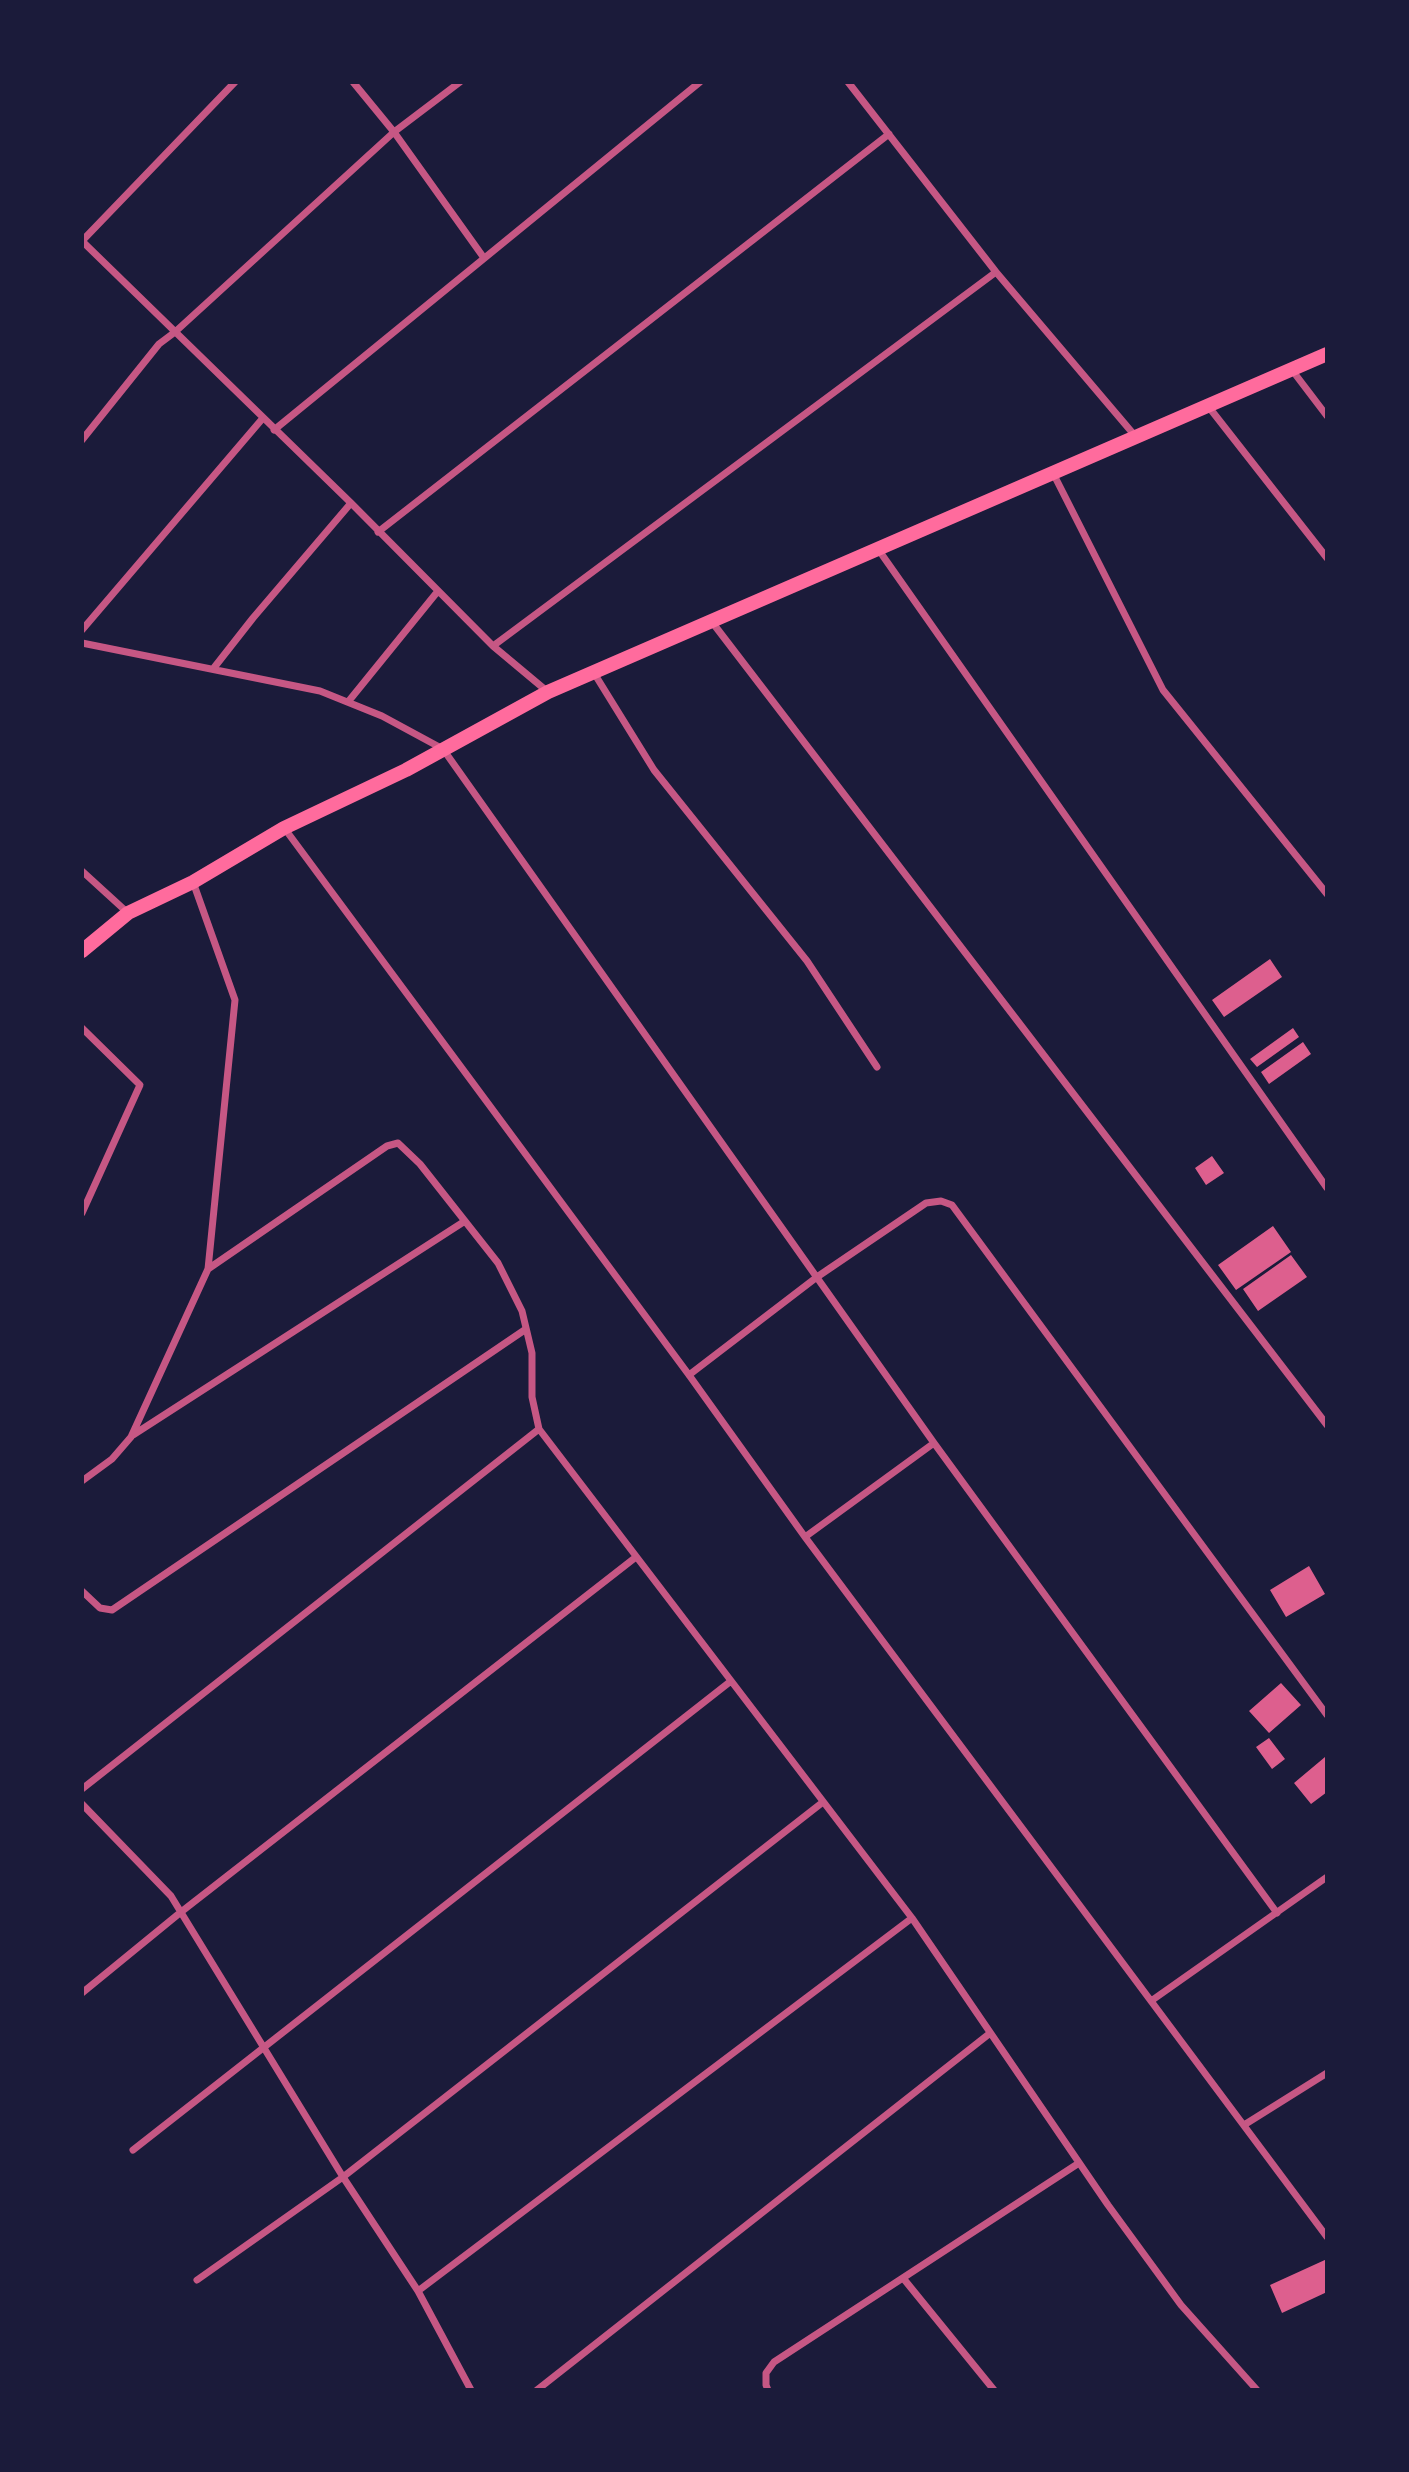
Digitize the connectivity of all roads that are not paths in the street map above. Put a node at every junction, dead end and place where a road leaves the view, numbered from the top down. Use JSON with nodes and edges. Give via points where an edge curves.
{"nodes":[{"id":1,"x":234,"y":82,"type":"edge"},
{"id":2,"x":353,"y":82,"type":"edge"},
{"id":3,"x":460,"y":82,"type":"edge"},
{"id":4,"x":700,"y":82,"type":"edge"},
{"id":5,"x":848,"y":82,"type":"edge"},
{"id":6,"x":394,"y":132,"type":"junction"},
{"id":7,"x":889,"y":134,"type":"junction"},
{"id":8,"x":82,"y":241,"type":"edge"},
{"id":9,"x":484,"y":258,"type":"junction"},
{"id":10,"x":996,"y":272,"type":"junction"},
{"id":11,"x":175,"y":332,"type":"junction"},
{"id":12,"x":1327,"y":354,"type":"edge"},
{"id":13,"x":1291,"y":369,"type":"junction"},
{"id":14,"x":1208,"y":406,"type":"junction"},
{"id":15,"x":1327,"y":416,"type":"edge"},
{"id":16,"x":263,"y":418,"type":"junction"},
{"id":17,"x":274,"y":430,"type":"junction"},
{"id":18,"x":1136,"y":437,"type":"junction"},
{"id":19,"x":82,"y":440,"type":"edge"},
{"id":20,"x":1053,"y":473,"type":"junction"},
{"id":21,"x":351,"y":503,"type":"junction"},
{"id":22,"x":378,"y":532,"type":"junction"},
{"id":23,"x":878,"y":549,"type":"junction"},
{"id":24,"x":1327,"y":558,"type":"edge"},
{"id":25,"x":438,"y":591,"type":"junction"},
{"id":26,"x":712,"y":621,"type":"junction"},
{"id":27,"x":82,"y":630,"type":"edge"},
{"id":28,"x":82,"y":643,"type":"edge"},
{"id":29,"x":493,"y":646,"type":"junction"},
{"id":30,"x":213,"y":669,"type":"junction"},
{"id":31,"x":594,"y":673,"type":"junction"},
{"id":32,"x":548,"y":692,"type":"junction"},
{"id":33,"x":348,"y":702,"type":"junction"},
{"id":34,"x":443,"y":749,"type":"junction"},
{"id":35,"x":284,"y":828,"type":"junction"},
{"id":36,"x":82,"y":871,"type":"edge"},
{"id":37,"x":193,"y":882,"type":"junction"},
{"id":38,"x":1327,"y":894,"type":"edge"},
{"id":39,"x":128,"y":913,"type":"junction"},
{"id":40,"x":82,"y":951,"type":"edge"},
{"id":41,"x":82,"y":1028,"type":"edge"},
{"id":42,"x":877,"y":1067,"type":"dead end"},
{"id":43,"x":1327,"y":1188,"type":"edge"},
{"id":44,"x":82,"y":1213,"type":"edge"},
{"id":45,"x":465,"y":1221,"type":"junction"},
{"id":46,"x":208,"y":1269,"type":"junction"},
{"id":47,"x":817,"y":1277,"type":"junction"},
{"id":48,"x":526,"y":1329,"type":"junction"},
{"id":49,"x":689,"y":1375,"type":"junction"},
{"id":50,"x":1327,"y":1425,"type":"edge"},
{"id":51,"x":539,"y":1429,"type":"junction"},
{"id":52,"x":131,"y":1437,"type":"junction"},
{"id":53,"x":934,"y":1443,"type":"junction"},
{"id":54,"x":82,"y":1481,"type":"edge"},
{"id":55,"x":805,"y":1537,"type":"junction"},
{"id":56,"x":636,"y":1558,"type":"junction"},
{"id":57,"x":82,"y":1591,"type":"edge"},
{"id":58,"x":731,"y":1682,"type":"junction"},
{"id":59,"x":1327,"y":1715,"type":"edge"},
{"id":60,"x":82,"y":1789,"type":"edge"},
{"id":61,"x":823,"y":1802,"type":"junction"},
{"id":62,"x":82,"y":1804,"type":"edge"},
{"id":63,"x":1327,"y":1877,"type":"edge"},
{"id":64,"x":181,"y":1912,"type":"junction"},
{"id":65,"x":1278,"y":1913,"type":"junction"},
{"id":66,"x":912,"y":1918,"type":"junction"},
{"id":67,"x":82,"y":1993,"type":"edge"},
{"id":68,"x":1151,"y":2001,"type":"junction"},
{"id":69,"x":989,"y":2034,"type":"junction"},
{"id":70,"x":262,"y":2049,"type":"junction"},
{"id":71,"x":1327,"y":2073,"type":"edge"},
{"id":72,"x":1244,"y":2125,"type":"junction"},
{"id":73,"x":133,"y":2150,"type":"dead end"},
{"id":74,"x":1079,"y":2162,"type":"junction"},
{"id":75,"x":343,"y":2177,"type":"junction"},
{"id":76,"x":1327,"y":2236,"type":"edge"},
{"id":77,"x":903,"y":2278,"type":"junction"},
{"id":78,"x":197,"y":2280,"type":"dead end"},
{"id":79,"x":418,"y":2291,"type":"junction"},
{"id":80,"x":471,"y":2390,"type":"edge"},
{"id":81,"x":537,"y":2390,"type":"edge"},
{"id":82,"x":768,"y":2390,"type":"edge"},
{"id":83,"x":994,"y":2390,"type":"edge"},
{"id":84,"x":1257,"y":2390,"type":"edge"}],
"edges":[{"from":1,"to":8,"type":"street"},
{"from":2,"to":6,"type":"street"},
{"from":3,"to":6,"type":"street"},
{"from":4,"to":9,"type":"street"},
{"from":5,"to":7,"type":"street"},
{"from":6,"to":9,"type":"street"},
{"from":6,"to":11,"type":"street"},
{"from":7,"to":10,"type":"street"},
{"from":7,"to":22,"type":"street"},
{"from":8,"to":11,"type":"street"},
{"from":9,"to":17,"type":"street"},
{"from":10,"to":18,"type":"street"},
{"from":10,"to":29,"type":"street"},
{"from":11,"to":16,"type":"street"},
{"from":11,"to":19,"type":"street","via":[[159,344]]},
{"from":12,"to":13,"type":"main road"},
{"from":13,"to":14,"type":"main road"},
{"from":13,"to":15,"type":"street"},
{"from":14,"to":18,"type":"main road"},
{"from":14,"to":24,"type":"street"},
{"from":16,"to":17,"type":"street"},
{"from":16,"to":27,"type":"street"},
{"from":17,"to":21,"type":"street"},
{"from":18,"to":20,"type":"main road"},
{"from":20,"to":23,"type":"main road"},
{"from":20,"to":38,"type":"street","via":[[1163,690]]},
{"from":21,"to":22,"type":"street"},
{"from":21,"to":30,"type":"street"},
{"from":22,"to":25,"type":"street"},
{"from":23,"to":26,"type":"main road"},
{"from":23,"to":43,"type":"street"},
{"from":25,"to":29,"type":"street"},
{"from":25,"to":33,"type":"street"},
{"from":26,"to":31,"type":"main road"},
{"from":26,"to":50,"type":"street"},
{"from":28,"to":30,"type":"street"},
{"from":29,"to":32,"type":"street"},
{"from":30,"to":33,"type":"street","via":[[320,691]]},
{"from":31,"to":32,"type":"main road"},
{"from":31,"to":42,"type":"street","via":[[654,770],[807,961]]},
{"from":32,"to":34,"type":"main road"},
{"from":33,"to":34,"type":"street"},
{"from":34,"to":35,"type":"main road"},
{"from":34,"to":47,"type":"street"},
{"from":35,"to":37,"type":"main road"},
{"from":35,"to":49,"type":"street"},
{"from":36,"to":39,"type":"street"},
{"from":37,"to":39,"type":"main road"},
{"from":37,"to":46,"type":"street","via":[[235,1000]]},
{"from":39,"to":40,"type":"main road"},
{"from":41,"to":44,"type":"street","via":[[140,1084]]},
{"from":45,"to":46,"type":"street","via":[[398,1143],[387,1146]]},
{"from":45,"to":48,"type":"street","via":[[498,1263]]},
{"from":45,"to":52,"type":"street"},
{"from":46,"to":52,"type":"street"},
{"from":47,"to":49,"type":"street"},
{"from":47,"to":53,"type":"street"},
{"from":47,"to":59,"type":"street","via":[[926,1203],[952,1205]]},
{"from":48,"to":51,"type":"street"},
{"from":48,"to":57,"type":"street","via":[[112,1610],[100,1608]]},
{"from":49,"to":55,"type":"street"},
{"from":51,"to":56,"type":"street"},
{"from":51,"to":60,"type":"street"},
{"from":52,"to":54,"type":"street","via":[[112,1459]]},
{"from":53,"to":55,"type":"street"},
{"from":53,"to":65,"type":"street"},
{"from":55,"to":68,"type":"street"},
{"from":56,"to":58,"type":"street"},
{"from":56,"to":64,"type":"street"},
{"from":58,"to":61,"type":"street"},
{"from":58,"to":70,"type":"street"},
{"from":61,"to":66,"type":"street"},
{"from":61,"to":75,"type":"street"},
{"from":62,"to":64,"type":"street"},
{"from":63,"to":65,"type":"street"},
{"from":64,"to":67,"type":"street"},
{"from":64,"to":70,"type":"street"},
{"from":65,"to":68,"type":"street"},
{"from":66,"to":69,"type":"street"},
{"from":66,"to":79,"type":"street"},
{"from":68,"to":72,"type":"street"},
{"from":69,"to":74,"type":"street"},
{"from":69,"to":81,"type":"street"},
{"from":70,"to":73,"type":"street"},
{"from":70,"to":75,"type":"street"},
{"from":71,"to":72,"type":"street"},
{"from":72,"to":76,"type":"street"},
{"from":74,"to":77,"type":"street"},
{"from":74,"to":84,"type":"street","via":[[1181,2305]]},
{"from":75,"to":78,"type":"street"},
{"from":75,"to":79,"type":"street"},
{"from":77,"to":82,"type":"street","via":[[774,2362],[766,2373]]},
{"from":77,"to":83,"type":"street"},
{"from":79,"to":80,"type":"street"}]}
